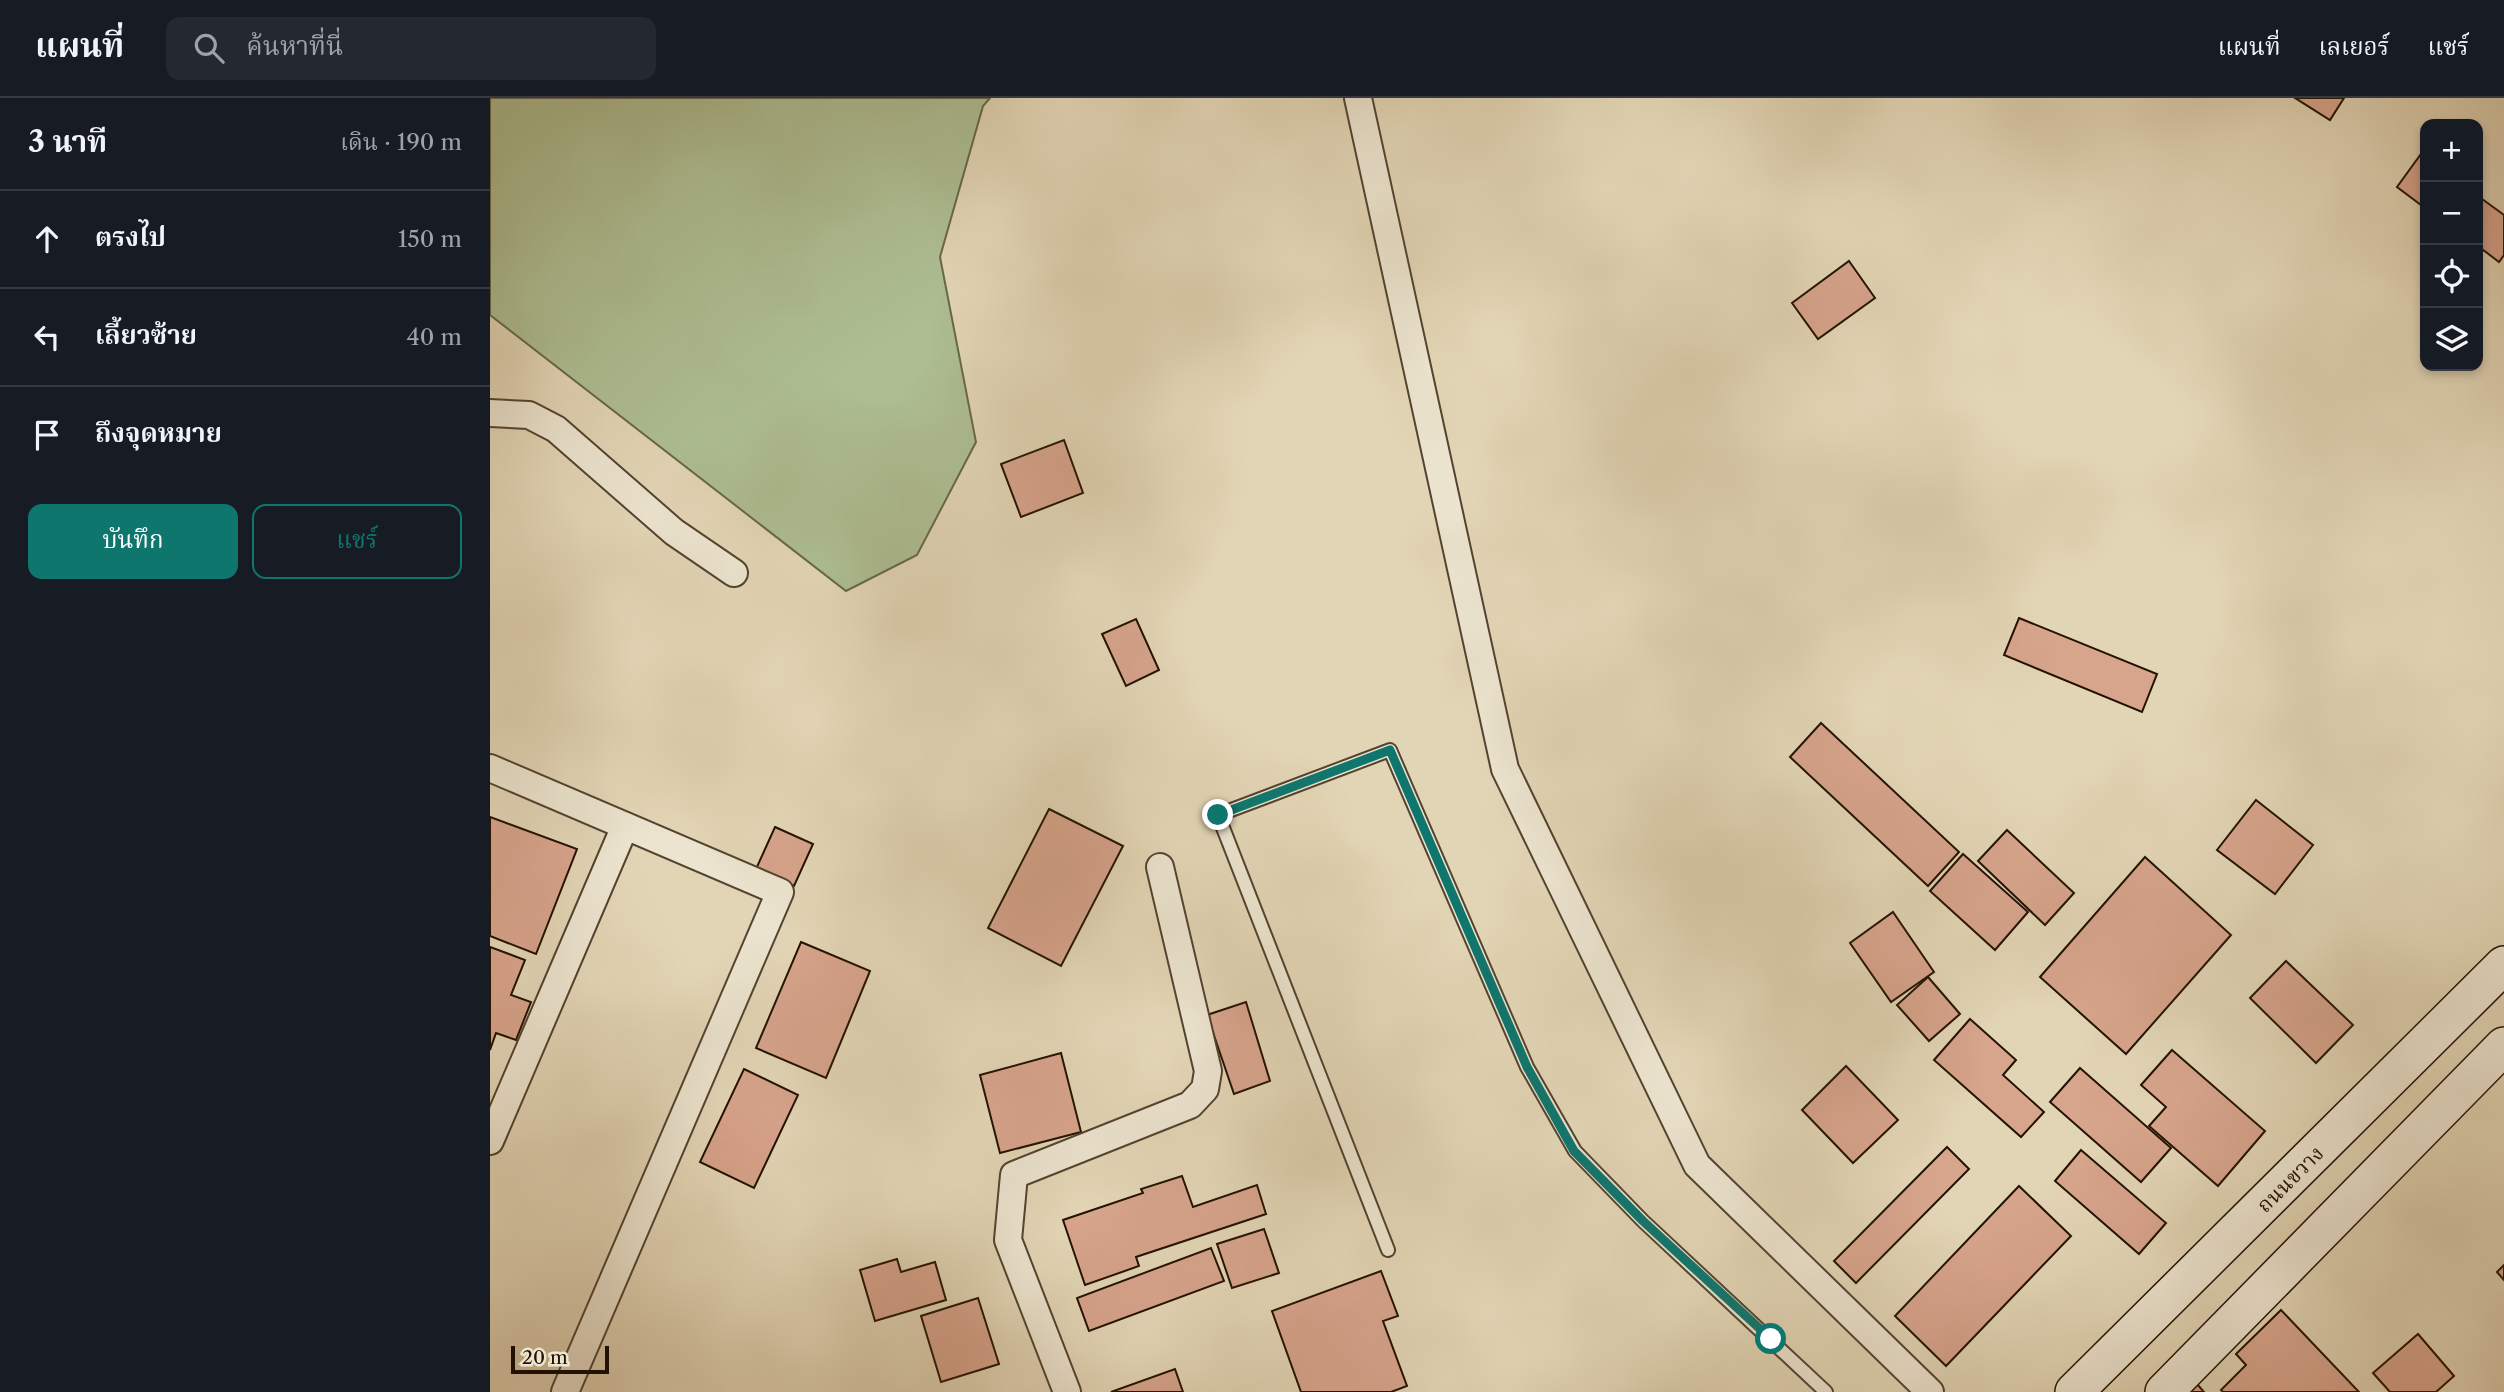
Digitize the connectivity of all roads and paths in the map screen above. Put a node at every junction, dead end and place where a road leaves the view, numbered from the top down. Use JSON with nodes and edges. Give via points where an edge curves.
{"nodes":[{"id":1,"x":1358,"y":98,"type":"edge"},
{"id":2,"x":490,"y":412,"type":"edge"},
{"id":3,"x":734,"y":573,"type":"dead end"},
{"id":4,"x":490,"y":768,"type":"edge"},
{"id":5,"x":625,"y":826,"type":"junction"},
{"id":6,"x":1160,"y":867,"type":"dead end"},
{"id":7,"x":2504,"y":965,"type":"edge"},
{"id":8,"x":2427,"y":1044,"type":"junction"},
{"id":9,"x":2504,"y":1046,"type":"edge"},
{"id":10,"x":501,"y":1086,"type":"edge"},
{"id":11,"x":2465,"y":1086,"type":"junction"},
{"id":12,"x":490,"y":1141,"type":"edge"},
{"id":13,"x":1388,"y":1250,"type":"dead end"},
{"id":14,"x":565,"y":1392,"type":"edge"},
{"id":15,"x":1067,"y":1392,"type":"edge"},
{"id":16,"x":1826,"y":1392,"type":"edge"},
{"id":17,"x":1930,"y":1392,"type":"edge"},
{"id":18,"x":2074,"y":1392,"type":"edge"},
{"id":19,"x":2164,"y":1392,"type":"edge"}],
"edges":[{"from":1,"to":17,"type":"street","via":[[1505,769],[1697,1165]]},
{"from":2,"to":3,"type":"street","via":[[529,415],[556,429],[674,532]]},
{"from":4,"to":5,"type":"street"},
{"from":5,"to":10,"type":"street"},
{"from":5,"to":14,"type":"street","via":[[780,892]]},
{"from":6,"to":15,"type":"street","via":[[1208,1071],[1205,1089],[1190,1105],[1014,1175],[1008,1240]]},
{"from":7,"to":8,"type":"main road","name":"ถนนขวาง"},
{"from":8,"to":11,"type":"main road"},
{"from":8,"to":18,"type":"main road","name":"ถนนขวาง"},
{"from":9,"to":11,"type":"main road"},
{"from":10,"to":12,"type":"street"},
{"from":11,"to":19,"type":"main road"},
{"from":13,"to":16,"type":"lane","via":[[1218,815],[1390,750],[1527,1067],[1574,1151]]}]}
